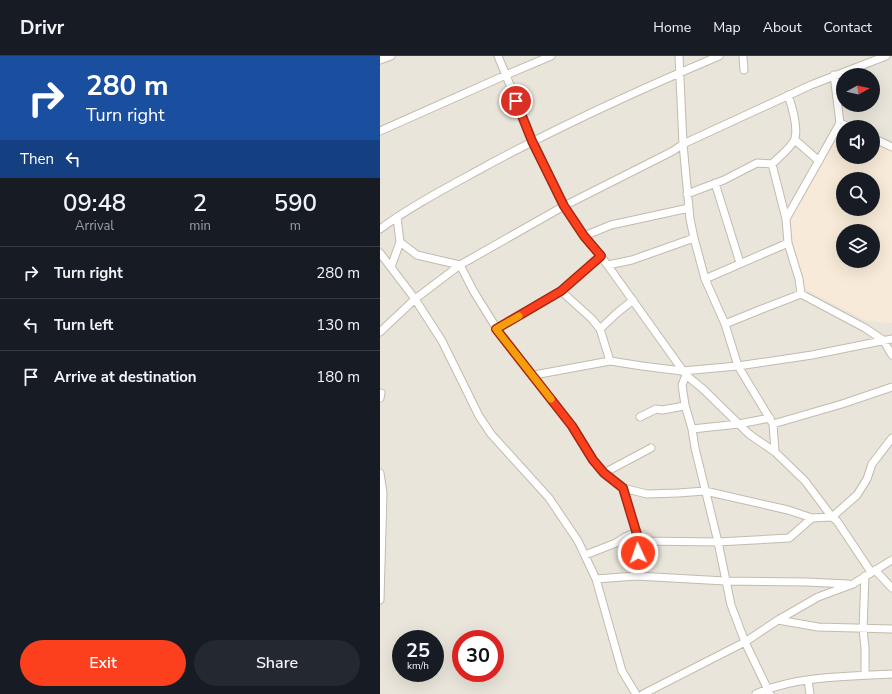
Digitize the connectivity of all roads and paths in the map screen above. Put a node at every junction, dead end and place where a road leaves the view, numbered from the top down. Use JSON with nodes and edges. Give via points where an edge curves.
{"nodes":[{"id":1,"x":391,"y":56,"type":"edge"},
{"id":2,"x":498,"y":56,"type":"edge"},
{"id":3,"x":550,"y":56,"type":"edge"},
{"id":4,"x":679,"y":56,"type":"edge"},
{"id":5,"x":719,"y":56,"type":"edge"},
{"id":6,"x":743,"y":56,"type":"edge"},
{"id":7,"x":886,"y":56,"type":"edge"},
{"id":8,"x":380,"y":60,"type":"edge"},
{"id":9,"x":744,"y":70,"type":"dead end"},
{"id":10,"x":680,"y":72,"type":"junction"},
{"id":11,"x":506,"y":74,"type":"junction"},
{"id":12,"x":834,"y":75,"type":"junction"},
{"id":13,"x":788,"y":95,"type":"junction"},
{"id":14,"x":840,"y":120,"type":"edge"},
{"id":15,"x":836,"y":130,"type":"edge"},
{"id":16,"x":380,"y":131,"type":"edge"},
{"id":17,"x":794,"y":140,"type":"junction"},
{"id":18,"x":532,"y":141,"type":"junction"},
{"id":19,"x":880,"y":142,"type":"edge"},
{"id":20,"x":683,"y":144,"type":"junction"},
{"id":21,"x":892,"y":148,"type":"edge"},
{"id":22,"x":819,"y":161,"type":"junction"},
{"id":23,"x":772,"y":164,"type":"junction"},
{"id":24,"x":715,"y":183,"type":"junction"},
{"id":25,"x":687,"y":194,"type":"junction"},
{"id":26,"x":564,"y":206,"type":"junction"},
{"id":27,"x":689,"y":208,"type":"junction"},
{"id":28,"x":397,"y":217,"type":"junction"},
{"id":29,"x":786,"y":219,"type":"junction"},
{"id":30,"x":380,"y":229,"type":"edge"},
{"id":31,"x":584,"y":236,"type":"junction"},
{"id":32,"x":694,"y":238,"type":"junction"},
{"id":33,"x":400,"y":242,"type":"junction"},
{"id":34,"x":788,"y":243,"type":"junction"},
{"id":35,"x":380,"y":253,"type":"edge"},
{"id":36,"x":601,"y":256,"type":"junction"},
{"id":37,"x":740,"y":263,"type":"junction"},
{"id":38,"x":460,"y":264,"type":"junction"},
{"id":39,"x":608,"y":265,"type":"junction"},
{"id":40,"x":391,"y":267,"type":"junction"},
{"id":41,"x":704,"y":279,"type":"junction"},
{"id":42,"x":561,"y":291,"type":"junction"},
{"id":43,"x":801,"y":294,"type":"junction"},
{"id":44,"x":415,"y":299,"type":"junction"},
{"id":45,"x":633,"y":300,"type":"junction"},
{"id":46,"x":725,"y":324,"type":"junction"},
{"id":47,"x":496,"y":329,"type":"junction"},
{"id":48,"x":600,"y":330,"type":"junction"},
{"id":49,"x":380,"y":332,"type":"edge"},
{"id":50,"x":892,"y":339,"type":"edge"},
{"id":51,"x":883,"y":340,"type":"junction"},
{"id":52,"x":892,"y":355,"type":"edge"},
{"id":53,"x":610,"y":360,"type":"junction"},
{"id":54,"x":738,"y":366,"type":"junction"},
{"id":55,"x":684,"y":373,"type":"junction"},
{"id":56,"x":534,"y":375,"type":"junction"},
{"id":57,"x":892,"y":387,"type":"edge"},
{"id":58,"x":685,"y":405,"type":"junction"},
{"id":59,"x":640,"y":417,"type":"dead end"},
{"id":60,"x":772,"y":421,"type":"junction"},
{"id":61,"x":739,"y":424,"type":"junction"},
{"id":62,"x":692,"y":429,"type":"junction"},
{"id":63,"x":892,"y":438,"type":"edge"},
{"id":64,"x":651,"y":448,"type":"dead end"},
{"id":65,"x":775,"y":452,"type":"junction"},
{"id":66,"x":380,"y":473,"type":"edge"},
{"id":67,"x":604,"y":473,"type":"junction"},
{"id":68,"x":623,"y":488,"type":"junction"},
{"id":69,"x":705,"y":491,"type":"junction"},
{"id":70,"x":832,"y":517,"type":"junction"},
{"id":71,"x":812,"y":518,"type":"junction"},
{"id":72,"x":637,"y":532,"type":"junction"},
{"id":73,"x":639,"y":541,"type":"junction"},
{"id":74,"x":718,"y":542,"type":"junction"},
{"id":75,"x":585,"y":555,"type":"junction"},
{"id":76,"x":892,"y":560,"type":"edge"},
{"id":77,"x":381,"y":565,"type":"edge"},
{"id":78,"x":870,"y":573,"type":"junction"},
{"id":79,"x":636,"y":576,"type":"junction"},
{"id":80,"x":596,"y":579,"type":"junction"},
{"id":81,"x":725,"y":581,"type":"junction"},
{"id":82,"x":853,"y":584,"type":"junction"},
{"id":83,"x":892,"y":588,"type":"edge"},
{"id":84,"x":380,"y":600,"type":"edge"},
{"id":85,"x":778,"y":620,"type":"junction"},
{"id":86,"x":863,"y":629,"type":"junction"},
{"id":87,"x":892,"y":629,"type":"edge"},
{"id":88,"x":745,"y":642,"type":"junction"},
{"id":89,"x":892,"y":674,"type":"edge"},
{"id":90,"x":865,"y":675,"type":"junction"},
{"id":91,"x":808,"y":680,"type":"junction"},
{"id":92,"x":656,"y":691,"type":"edge"},
{"id":93,"x":769,"y":691,"type":"edge"},
{"id":94,"x":636,"y":694,"type":"edge"},
{"id":95,"x":643,"y":694,"type":"edge"},
{"id":96,"x":756,"y":694,"type":"edge"},
{"id":97,"x":810,"y":694,"type":"edge"}],
"edges":[{"from":1,"to":8,"type":"street"},
{"from":2,"to":11,"type":"street"},
{"from":3,"to":11,"type":"street"},
{"from":4,"to":10,"type":"street"},
{"from":5,"to":10,"type":"street"},
{"from":6,"to":9,"type":"street"},
{"from":7,"to":12,"type":"street"},
{"from":10,"to":18,"type":"street"},
{"from":10,"to":20,"type":"street"},
{"from":11,"to":16,"type":"street"},
{"from":11,"to":18,"type":"street"},
{"from":12,"to":13,"type":"street"},
{"from":12,"to":14,"type":"street"},
{"from":13,"to":17,"type":"street","via":[[794,113]]},
{"from":13,"to":20,"type":"street"},
{"from":15,"to":22,"type":"street"},
{"from":17,"to":22,"type":"street"},
{"from":17,"to":23,"type":"street"},
{"from":18,"to":26,"type":"street"},
{"from":18,"to":28,"type":"street"},
{"from":19,"to":21,"type":"street"},
{"from":20,"to":25,"type":"street"},
{"from":20,"to":26,"type":"street"},
{"from":22,"to":29,"type":"street"},
{"from":23,"to":24,"type":"street","via":[[757,164]]},
{"from":23,"to":29,"type":"street"},
{"from":24,"to":25,"type":"street"},
{"from":24,"to":37,"type":"street"},
{"from":25,"to":27,"type":"street"},
{"from":26,"to":31,"type":"street"},
{"from":26,"to":38,"type":"street"},
{"from":27,"to":31,"type":"street","via":[[611,225]]},
{"from":27,"to":32,"type":"street"},
{"from":28,"to":30,"type":"street"},
{"from":28,"to":33,"type":"street"},
{"from":29,"to":34,"type":"street"},
{"from":31,"to":36,"type":"street"},
{"from":32,"to":39,"type":"street","via":[[632,260]]},
{"from":32,"to":41,"type":"street"},
{"from":33,"to":38,"type":"street","via":[[417,255]]},
{"from":33,"to":40,"type":"street"},
{"from":34,"to":37,"type":"street"},
{"from":34,"to":43,"type":"street"},
{"from":35,"to":40,"type":"street"},
{"from":36,"to":39,"type":"street"},
{"from":36,"to":42,"type":"street"},
{"from":37,"to":41,"type":"street"},
{"from":38,"to":44,"type":"street"},
{"from":38,"to":47,"type":"street"},
{"from":39,"to":45,"type":"street"},
{"from":40,"to":44,"type":"street"},
{"from":41,"to":46,"type":"street"},
{"from":42,"to":47,"type":"street"},
{"from":42,"to":48,"type":"street","via":[[592,319]]},
{"from":43,"to":46,"type":"street"},
{"from":43,"to":51,"type":"street"},
{"from":44,"to":49,"type":"street"},
{"from":44,"to":75,"type":"street","via":[[450,356],[478,416],[549,498]]},
{"from":45,"to":48,"type":"street"},
{"from":45,"to":55,"type":"street"},
{"from":46,"to":54,"type":"street"},
{"from":47,"to":56,"type":"street"},
{"from":48,"to":53,"type":"street"},
{"from":50,"to":51,"type":"street"},
{"from":51,"to":52,"type":"street"},
{"from":51,"to":54,"type":"street","via":[[812,355]]},
{"from":53,"to":55,"type":"street"},
{"from":53,"to":56,"type":"street"},
{"from":54,"to":55,"type":"street"},
{"from":54,"to":60,"type":"street"},
{"from":55,"to":58,"type":"street","via":[[682,385]]},
{"from":55,"to":61,"type":"street"},
{"from":56,"to":67,"type":"street"},
{"from":57,"to":60,"type":"street","via":[[842,404]]},
{"from":58,"to":59,"type":"street","via":[[679,408],[656,409]]},
{"from":58,"to":62,"type":"street"},
{"from":60,"to":61,"type":"street"},
{"from":60,"to":65,"type":"street"},
{"from":61,"to":62,"type":"street"},
{"from":61,"to":65,"type":"street"},
{"from":62,"to":69,"type":"street"},
{"from":63,"to":70,"type":"street","via":[[872,464],[867,479],[857,494]]},
{"from":64,"to":67,"type":"street"},
{"from":65,"to":70,"type":"street","via":[[805,481]]},
{"from":66,"to":77,"type":"street","via":[[383,493]]},
{"from":67,"to":68,"type":"street"},
{"from":68,"to":69,"type":"street","via":[[647,494]]},
{"from":68,"to":72,"type":"street"},
{"from":69,"to":71,"type":"street"},
{"from":69,"to":74,"type":"street"},
{"from":70,"to":71,"type":"street"},
{"from":70,"to":78,"type":"street"},
{"from":71,"to":74,"type":"street","via":[[789,538]]},
{"from":72,"to":73,"type":"street"},
{"from":72,"to":75,"type":"street"},
{"from":73,"to":74,"type":"street"},
{"from":73,"to":79,"type":"street"},
{"from":74,"to":81,"type":"street"},
{"from":75,"to":80,"type":"street"},
{"from":76,"to":78,"type":"street"},
{"from":77,"to":84,"type":"street"},
{"from":78,"to":82,"type":"street"},
{"from":78,"to":83,"type":"street"},
{"from":78,"to":86,"type":"street"},
{"from":79,"to":80,"type":"street"},
{"from":79,"to":81,"type":"street"},
{"from":80,"to":94,"type":"street","via":[[622,670]]},
{"from":81,"to":82,"type":"street"},
{"from":81,"to":88,"type":"street"},
{"from":82,"to":85,"type":"street","via":[[818,597]]},
{"from":85,"to":86,"type":"street","via":[[818,627]]},
{"from":85,"to":88,"type":"street"},
{"from":86,"to":87,"type":"street"},
{"from":86,"to":90,"type":"street"},
{"from":88,"to":92,"type":"street"},
{"from":88,"to":93,"type":"street"},
{"from":89,"to":90,"type":"street"},
{"from":90,"to":91,"type":"street"},
{"from":91,"to":93,"type":"street"},
{"from":91,"to":97,"type":"street"},
{"from":92,"to":95,"type":"street"},
{"from":93,"to":96,"type":"street"}]}
